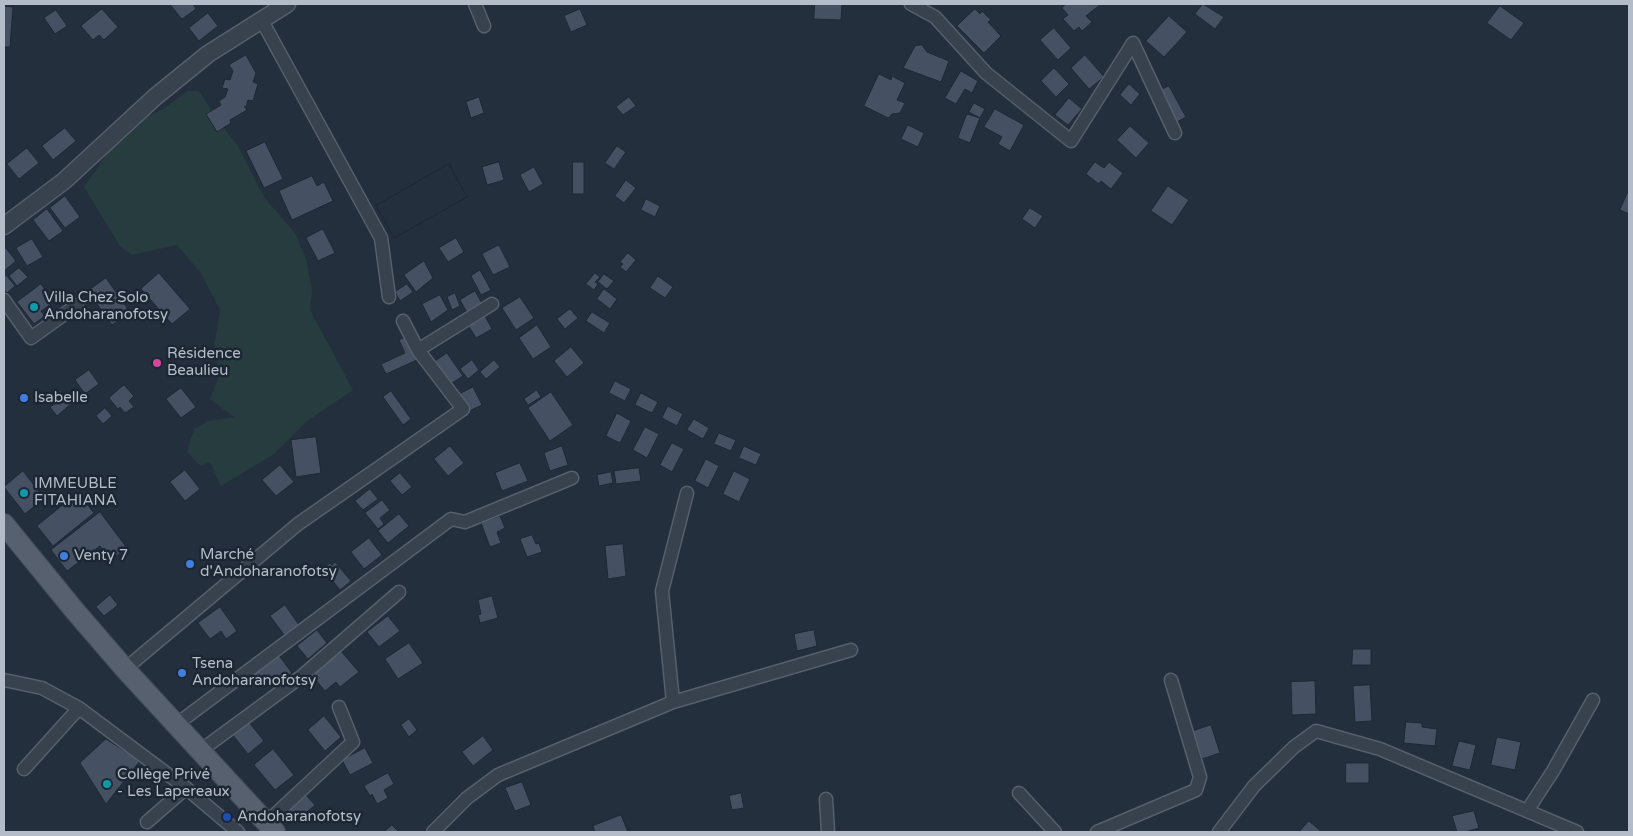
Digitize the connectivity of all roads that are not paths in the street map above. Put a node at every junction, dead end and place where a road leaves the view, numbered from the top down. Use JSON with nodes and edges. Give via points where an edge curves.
{"nodes":[{"id":1,"x":287,"y":4,"type":"edge"},
{"id":2,"x":474,"y":4,"type":"edge"},
{"id":3,"x":911,"y":4,"type":"edge"},
{"id":4,"x":261,"y":19,"type":"junction"},
{"id":5,"x":484,"y":26,"type":"dead end"},
{"id":6,"x":1175,"y":133,"type":"dead end"},
{"id":7,"x":4,"y":226,"type":"edge"},
{"id":8,"x":390,"y":297,"type":"dead end"},
{"id":9,"x":4,"y":300,"type":"edge"},
{"id":10,"x":492,"y":304,"type":"dead end"},
{"id":11,"x":77,"y":305,"type":"dead end"},
{"id":12,"x":403,"y":321,"type":"dead end"},
{"id":13,"x":418,"y":350,"type":"junction"},
{"id":14,"x":572,"y":478,"type":"dead end"},
{"id":15,"x":687,"y":493,"type":"dead end"},
{"id":16,"x":4,"y":524,"type":"edge"},
{"id":17,"x":399,"y":592,"type":"dead end"},
{"id":18,"x":851,"y":650,"type":"dead end"},
{"id":19,"x":125,"y":669,"type":"junction"},
{"id":20,"x":4,"y":680,"type":"edge"},
{"id":21,"x":1171,"y":680,"type":"dead end"},
{"id":22,"x":1593,"y":700,"type":"dead end"},
{"id":23,"x":673,"y":702,"type":"junction"},
{"id":24,"x":339,"y":707,"type":"dead end"},
{"id":25,"x":79,"y":708,"type":"junction"},
{"id":26,"x":176,"y":724,"type":"junction"},
{"id":27,"x":200,"y":751,"type":"junction"},
{"id":28,"x":24,"y":769,"type":"dead end"},
{"id":29,"x":186,"y":788,"type":"junction"},
{"id":30,"x":1019,"y":793,"type":"dead end"},
{"id":31,"x":826,"y":799,"type":"dead end"},
{"id":32,"x":1527,"y":811,"type":"junction"},
{"id":33,"x":147,"y":822,"type":"dead end"},
{"id":34,"x":270,"y":828,"type":"edge"},
{"id":35,"x":238,"y":832,"type":"edge"},
{"id":36,"x":433,"y":832,"type":"edge"},
{"id":37,"x":828,"y":832,"type":"edge"},
{"id":38,"x":1055,"y":832,"type":"edge"},
{"id":39,"x":1097,"y":832,"type":"edge"},
{"id":40,"x":1219,"y":832,"type":"edge"},
{"id":41,"x":1577,"y":832,"type":"edge"}],
"edges":[{"from":1,"to":4,"type":"street"},
{"from":2,"to":5,"type":"street"},
{"from":3,"to":6,"type":"street","via":[[936,17],[986,73],[1071,141],[1133,43]]},
{"from":4,"to":7,"type":"street","via":[[200,60],[64,181]]},
{"from":4,"to":8,"type":"street","via":[[381,238]]},
{"from":9,"to":11,"type":"street","via":[[31,338]]},
{"from":10,"to":13,"type":"street"},
{"from":12,"to":13,"type":"street"},
{"from":13,"to":19,"type":"street","via":[[462,409],[298,524]]},
{"from":14,"to":26,"type":"street","via":[[465,522],[451,518]]},
{"from":15,"to":23,"type":"street","via":[[662,591]]},
{"from":16,"to":19,"type":"main road"},
{"from":17,"to":27,"type":"street","via":[[302,676]]},
{"from":18,"to":23,"type":"street"},
{"from":19,"to":26,"type":"main road"},
{"from":20,"to":25,"type":"street","via":[[42,688]]},
{"from":21,"to":39,"type":"street","via":[[1200,777],[1196,790]]},
{"from":22,"to":32,"type":"street"},
{"from":23,"to":36,"type":"street","via":[[498,774],[467,798]]},
{"from":24,"to":34,"type":"street","via":[[353,742]]},
{"from":25,"to":28,"type":"street"},
{"from":25,"to":29,"type":"street"},
{"from":26,"to":27,"type":"main road"},
{"from":27,"to":34,"type":"main road"},
{"from":29,"to":33,"type":"street"},
{"from":29,"to":35,"type":"street"},
{"from":30,"to":38,"type":"street"},
{"from":31,"to":37,"type":"street"},
{"from":32,"to":40,"type":"street","via":[[1380,749],[1316,731],[1294,747],[1254,786]]},
{"from":32,"to":41,"type":"street"}]}
